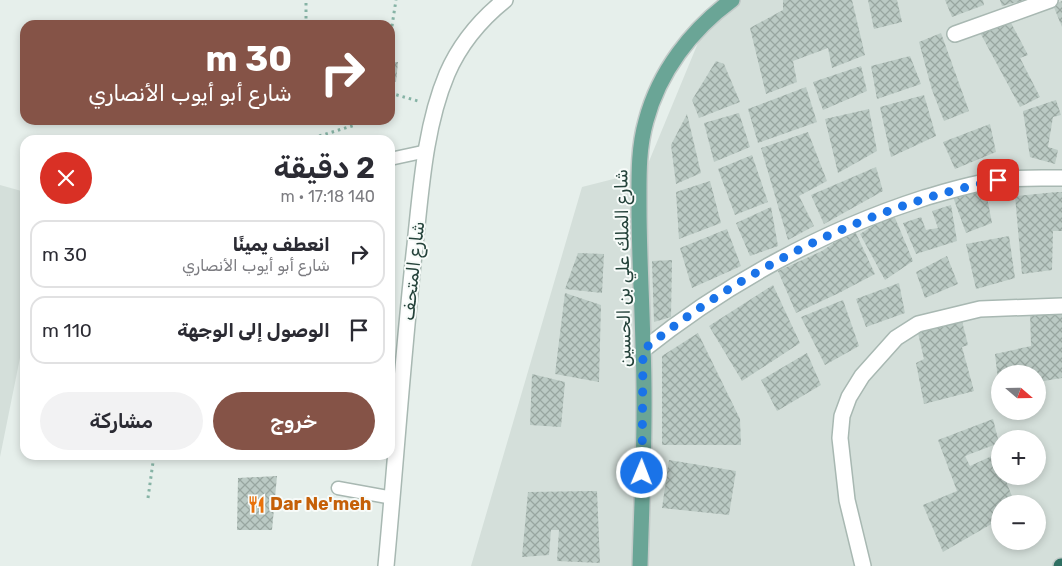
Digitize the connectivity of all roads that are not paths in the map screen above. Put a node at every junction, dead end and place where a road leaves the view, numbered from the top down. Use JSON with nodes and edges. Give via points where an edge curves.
{"nodes":[{"id":1,"x":505,"y":0,"type":"edge"},
{"id":2,"x":732,"y":0,"type":"edge"},
{"id":3,"x":1050,"y":0,"type":"edge"},
{"id":4,"x":955,"y":34,"type":"dead end"},
{"id":5,"x":427,"y":151,"type":"junction"},
{"id":6,"x":395,"y":158,"type":"edge"},
{"id":7,"x":1062,"y":178,"type":"edge"},
{"id":8,"x":1062,"y":306,"type":"edge"},
{"id":9,"x":643,"y":350,"type":"junction"},
{"id":10,"x":338,"y":488,"type":"dead end"},
{"id":11,"x":392,"y":498,"type":"junction"},
{"id":12,"x":386,"y":566,"type":"edge"},
{"id":13,"x":640,"y":566,"type":"edge"},
{"id":14,"x":863,"y":566,"type":"edge"}],
"edges":[{"from":1,"to":5,"type":"street","name":"شارع المتحف","via":[[471,32],[447,73],[436,105]]},
{"from":2,"to":9,"type":"main road","name":"شارع الملك علي بن الحسين","via":[[704,23],[674,59],[653,99],[646,121],[639,164]]},
{"from":3,"to":4,"type":"street"},
{"from":5,"to":6,"type":"lane"},
{"from":5,"to":11,"type":"street","name":"شارع المتحف","via":[[409,298]]},
{"from":7,"to":9,"type":"street","via":[[998,180],[946,192],[879,214],[774,264],[681,320]]},
{"from":8,"to":14,"type":"street","via":[[980,309],[918,324],[896,338],[862,376],[842,416],[840,438],[847,500]]},
{"from":9,"to":13,"type":"main road","name":"شارع الملك علي بن الحسين"},
{"from":10,"to":11,"type":"lane"},
{"from":11,"to":12,"type":"street","name":"شارع المتحف"}]}
